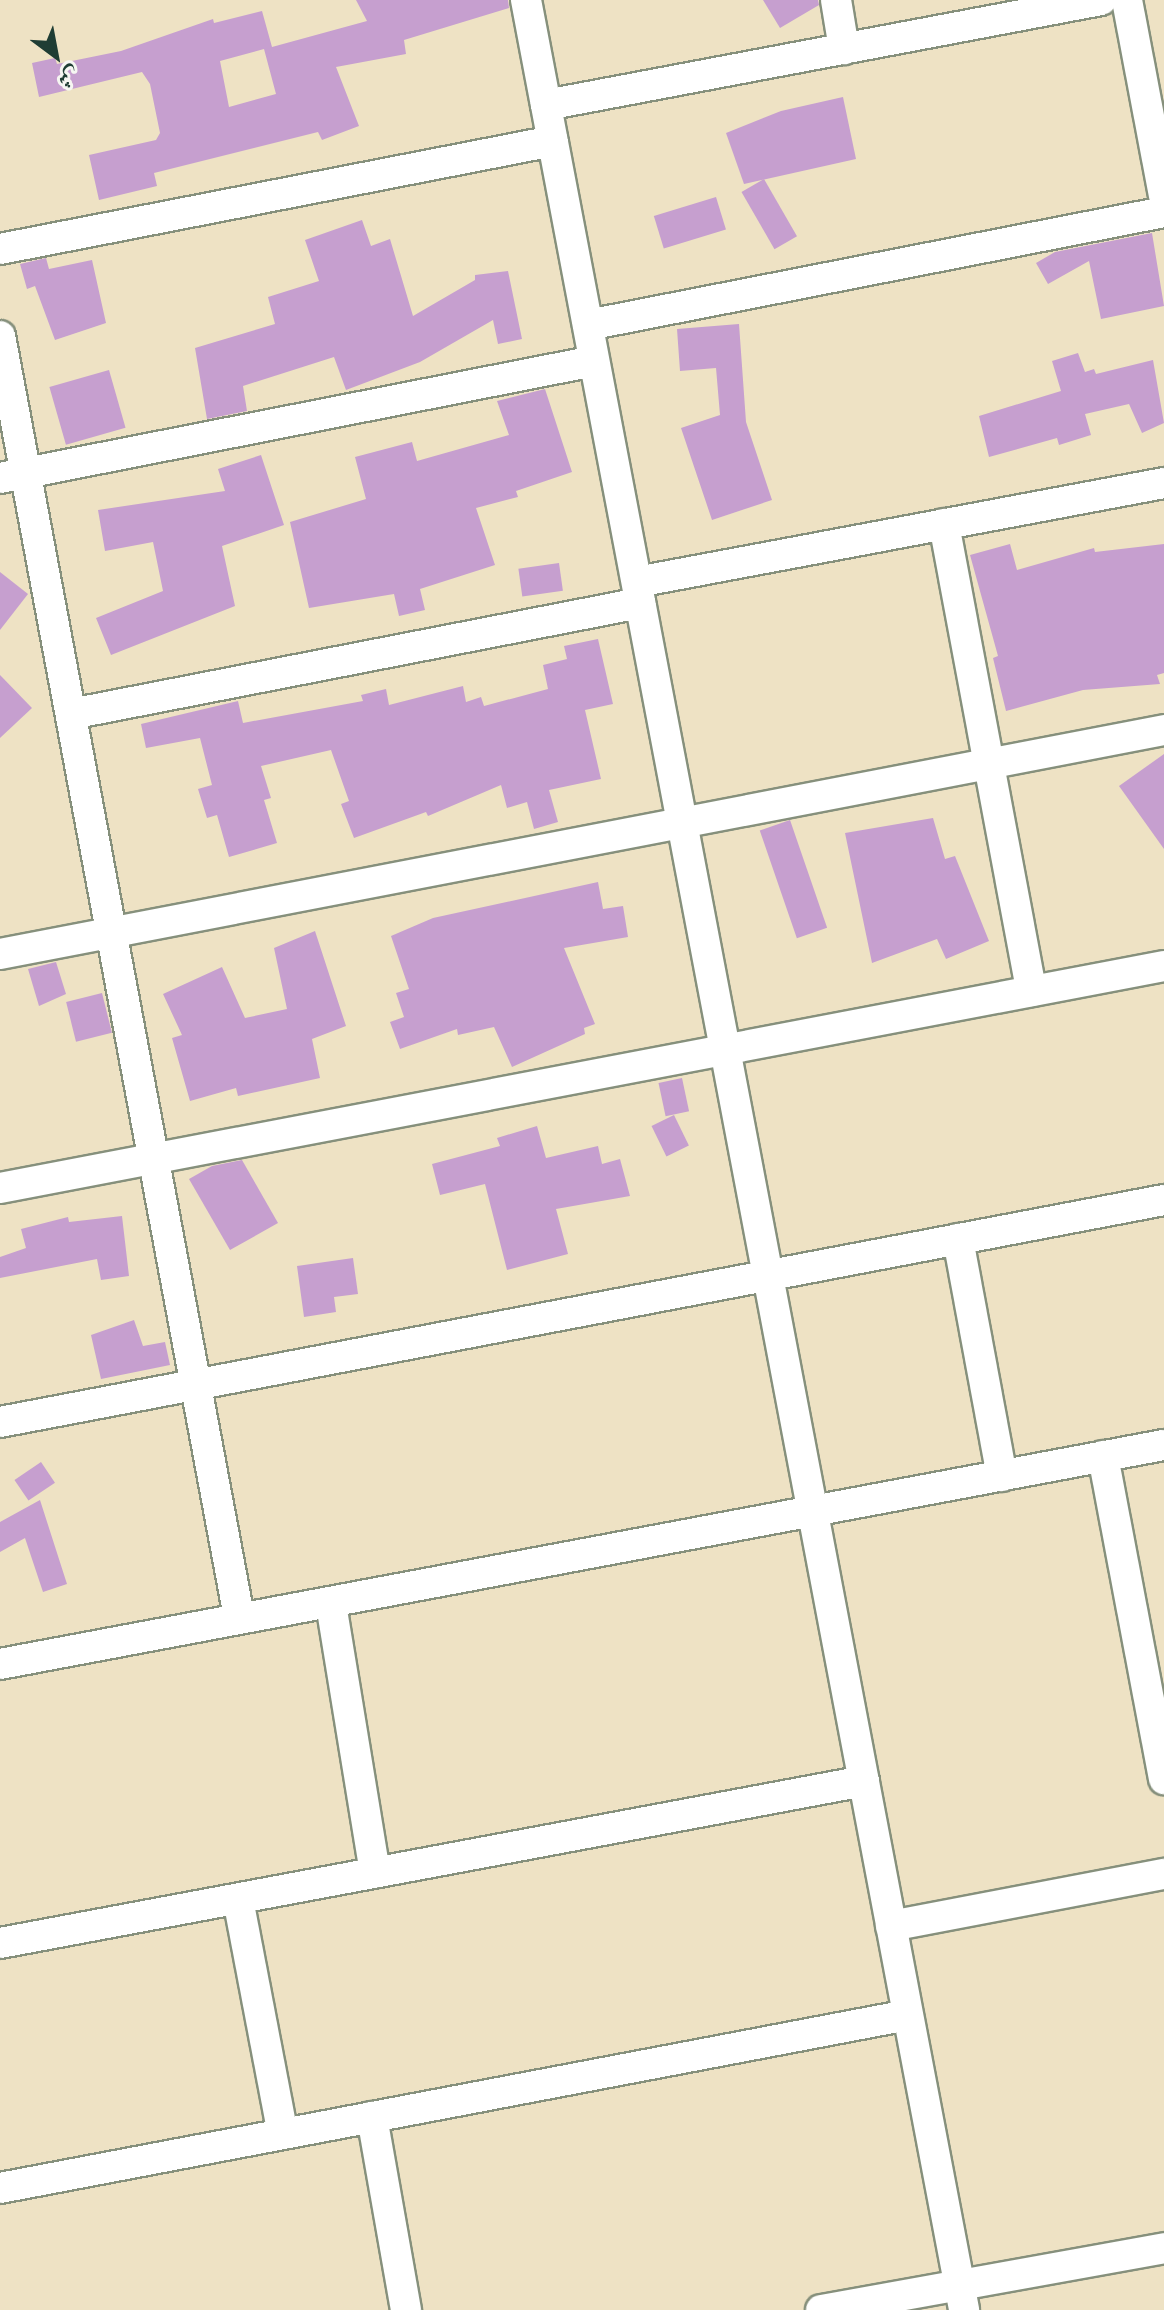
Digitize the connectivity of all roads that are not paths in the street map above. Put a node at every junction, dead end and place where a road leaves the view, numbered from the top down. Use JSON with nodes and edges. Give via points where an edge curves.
{"nodes":[{"id":1,"x":526,"y":0,"type":"edge"},
{"id":2,"x":836,"y":0,"type":"edge"},
{"id":3,"x":1101,"y":0,"type":"edge"},
{"id":4,"x":1127,"y":0,"type":"edge"},
{"id":5,"x":844,"y":49,"type":"junction"},
{"id":6,"x":546,"y":105,"type":"junction"},
{"id":7,"x":553,"y":141,"type":"junction"},
{"id":8,"x":1164,"y":196,"type":"edge"},
{"id":9,"x":1164,"y":212,"type":"edge"},
{"id":10,"x":0,"y":249,"type":"edge"},
{"id":11,"x":588,"y":325,"type":"junction"},
{"id":12,"x":0,"y":336,"type":"edge"},
{"id":13,"x":594,"y":361,"type":"junction"},
{"id":14,"x":13,"y":476,"type":"edge"},
{"id":15,"x":1164,"y":483,"type":"edge"},
{"id":16,"x":944,"y":524,"type":"junction"},
{"id":17,"x":638,"y":592,"type":"junction"},
{"id":18,"x":71,"y":714,"type":"junction"},
{"id":19,"x":1164,"y":730,"type":"edge"},
{"id":20,"x":989,"y":764,"type":"junction"},
{"id":21,"x":682,"y":823,"type":"junction"},
{"id":22,"x":111,"y":932,"type":"junction"},
{"id":23,"x":0,"y":954,"type":"edge"},
{"id":24,"x":1164,"y":966,"type":"edge"},
{"id":25,"x":1031,"y":991,"type":"junction"},
{"id":26,"x":725,"y":1049,"type":"junction"},
{"id":27,"x":154,"y":1159,"type":"junction"},
{"id":28,"x":0,"y":1188,"type":"edge"},
{"id":29,"x":1164,"y":1200,"type":"edge"},
{"id":30,"x":958,"y":1239,"type":"junction"},
{"id":31,"x":768,"y":1275,"type":"junction"},
{"id":32,"x":195,"y":1385,"type":"junction"},
{"id":33,"x":0,"y":1422,"type":"edge"},
{"id":34,"x":1164,"y":1445,"type":"edge"},
{"id":35,"x":1103,"y":1456,"type":"junction"},
{"id":36,"x":1002,"y":1476,"type":"junction"},
{"id":37,"x":813,"y":1512,"type":"junction"},
{"id":38,"x":331,"y":1604,"type":"junction"},
{"id":39,"x":239,"y":1617,"type":"junction"},
{"id":40,"x":1150,"y":1631,"type":"edge"},
{"id":41,"x":0,"y":1664,"type":"edge"},
{"id":42,"x":1164,"y":1779,"type":"edge"},
{"id":43,"x":864,"y":1781,"type":"junction"},
{"id":44,"x":375,"y":1872,"type":"junction"},
{"id":45,"x":1164,"y":1874,"type":"edge"},
{"id":46,"x":238,"y":1899,"type":"junction"},
{"id":47,"x":891,"y":1926,"type":"junction"},
{"id":48,"x":0,"y":1943,"type":"edge"},
{"id":49,"x":908,"y":2015,"type":"junction"},
{"id":50,"x":372,"y":2117,"type":"junction"},
{"id":51,"x":283,"y":2134,"type":"junction"},
{"id":52,"x":0,"y":2188,"type":"edge"},
{"id":53,"x":1164,"y":2248,"type":"edge"},
{"id":54,"x":961,"y":2297,"type":"edge"},
{"id":55,"x":406,"y":2310,"type":"edge"},
{"id":56,"x":821,"y":2310,"type":"edge"}],
"edges":[{"from":1,"to":6,"type":"street"},
{"from":2,"to":5,"type":"street"},
{"from":3,"to":5,"type":"street"},
{"from":4,"to":8,"type":"street"},
{"from":5,"to":6,"type":"street"},
{"from":6,"to":7,"type":"street"},
{"from":7,"to":10,"type":"street"},
{"from":7,"to":11,"type":"street"},
{"from":9,"to":11,"type":"street"},
{"from":11,"to":13,"type":"street"},
{"from":12,"to":14,"type":"street"},
{"from":13,"to":14,"type":"street"},
{"from":13,"to":17,"type":"street"},
{"from":14,"to":18,"type":"street"},
{"from":15,"to":16,"type":"street"},
{"from":16,"to":17,"type":"street"},
{"from":16,"to":20,"type":"street"},
{"from":17,"to":18,"type":"street"},
{"from":17,"to":21,"type":"street"},
{"from":18,"to":22,"type":"street"},
{"from":19,"to":20,"type":"street"},
{"from":20,"to":21,"type":"street"},
{"from":20,"to":25,"type":"street"},
{"from":21,"to":22,"type":"street"},
{"from":21,"to":26,"type":"street"},
{"from":22,"to":23,"type":"street"},
{"from":22,"to":27,"type":"street"},
{"from":24,"to":25,"type":"street"},
{"from":25,"to":26,"type":"street"},
{"from":26,"to":27,"type":"street"},
{"from":26,"to":31,"type":"street"},
{"from":27,"to":28,"type":"street"},
{"from":27,"to":32,"type":"street"},
{"from":29,"to":30,"type":"street"},
{"from":30,"to":31,"type":"street"},
{"from":30,"to":36,"type":"street"},
{"from":31,"to":32,"type":"street"},
{"from":31,"to":37,"type":"street"},
{"from":32,"to":33,"type":"street"},
{"from":32,"to":39,"type":"street"},
{"from":34,"to":35,"type":"street"},
{"from":35,"to":36,"type":"street"},
{"from":35,"to":40,"type":"street"},
{"from":36,"to":37,"type":"street"},
{"from":37,"to":38,"type":"street"},
{"from":37,"to":43,"type":"street"},
{"from":38,"to":39,"type":"street"},
{"from":38,"to":44,"type":"street"},
{"from":39,"to":41,"type":"street"},
{"from":40,"to":42,"type":"street"},
{"from":43,"to":44,"type":"street"},
{"from":43,"to":47,"type":"street"},
{"from":44,"to":46,"type":"street"},
{"from":45,"to":47,"type":"street"},
{"from":46,"to":48,"type":"street"},
{"from":46,"to":51,"type":"street"},
{"from":47,"to":49,"type":"street"},
{"from":49,"to":50,"type":"street"},
{"from":49,"to":54,"type":"street"},
{"from":50,"to":51,"type":"street"},
{"from":50,"to":55,"type":"street"},
{"from":51,"to":52,"type":"street"},
{"from":53,"to":54,"type":"street"},
{"from":54,"to":56,"type":"street"}]}
